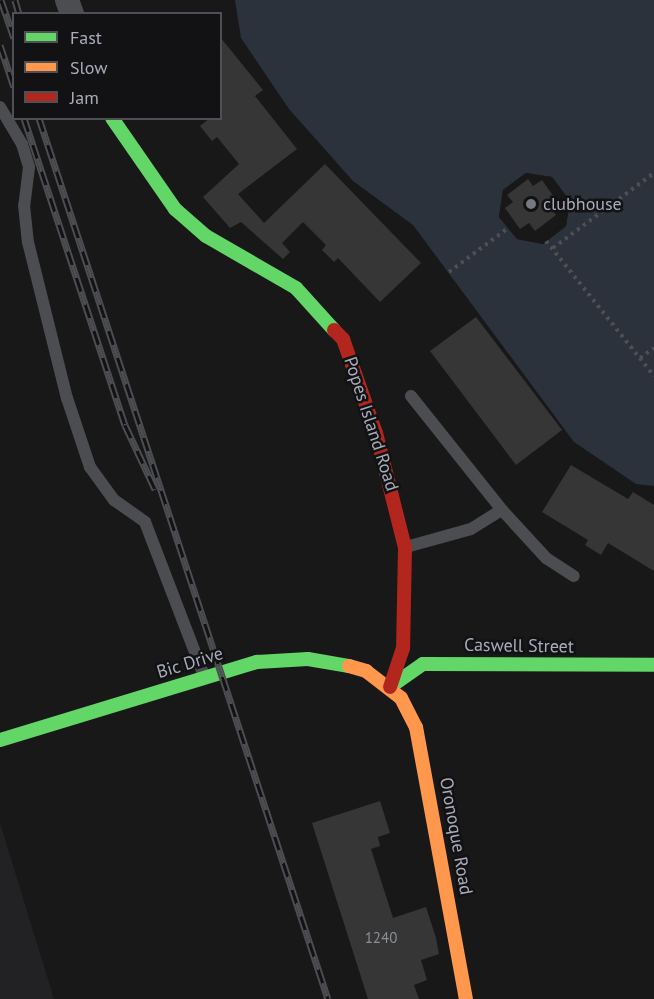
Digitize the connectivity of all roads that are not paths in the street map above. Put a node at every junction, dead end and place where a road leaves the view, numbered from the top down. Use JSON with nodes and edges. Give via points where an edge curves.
{"nodes":[{"id":1,"x":0,"y":107,"type":"edge"},
{"id":2,"x":113,"y":120,"type":"edge"},
{"id":3,"x":411,"y":396,"type":"dead end"},
{"id":4,"x":502,"y":510,"type":"junction"},
{"id":5,"x":405,"y":548,"type":"junction"},
{"id":6,"x":574,"y":576,"type":"dead end"},
{"id":7,"x":654,"y":665,"type":"edge"},
{"id":8,"x":204,"y":677,"type":"junction"},
{"id":9,"x":390,"y":687,"type":"junction"},
{"id":10,"x":0,"y":740,"type":"edge"},
{"id":11,"x":466,"y":999,"type":"edge"}],
"edges":[{"from":1,"to":8,"type":"lane","via":[[22,144],[29,167],[24,205],[28,242],[67,398],[90,467],[114,500],[145,522]]},
{"from":2,"to":5,"type":"street","name":"Popes Island Road","via":[[175,209],[206,236],[296,288],[343,339],[376,433]]},
{"from":3,"to":4,"type":"lane"},
{"from":4,"to":5,"type":"lane","via":[[471,529]]},
{"from":4,"to":6,"type":"lane","via":[[546,558]]},
{"from":5,"to":9,"type":"street","name":"Popes Island Road","via":[[403,648]]},
{"from":7,"to":9,"type":"street","name":"Caswell Street","via":[[423,664]]},
{"from":8,"to":9,"type":"street","name":"Bic Drive","via":[[257,662],[308,659],[354,666]]},
{"from":8,"to":10,"type":"street","name":"Bic Drive"},
{"from":9,"to":11,"type":"street","name":"Oronoque Road","via":[[409,710],[422,745]]}]}
